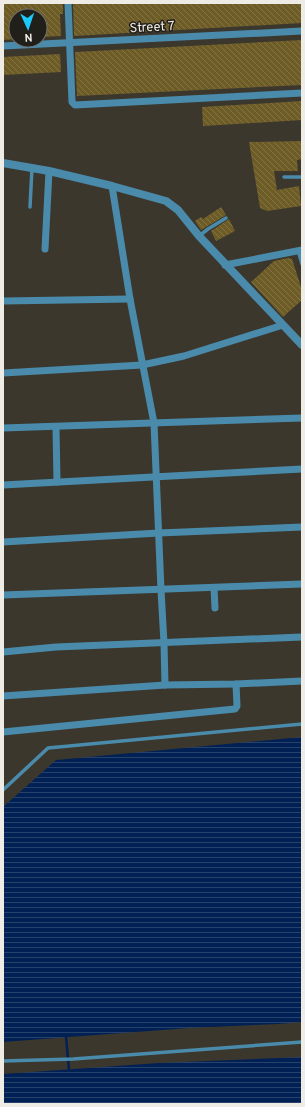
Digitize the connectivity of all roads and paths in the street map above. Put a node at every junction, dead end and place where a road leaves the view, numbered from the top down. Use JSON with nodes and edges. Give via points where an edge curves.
{"nodes":[{"id":1,"x":68,"y":3,"type":"edge"},
{"id":2,"x":302,"y":31,"type":"edge"},
{"id":3,"x":70,"y":42,"type":"junction"},
{"id":4,"x":3,"y":46,"type":"edge"},
{"id":5,"x":302,"y":92,"type":"edge"},
{"id":6,"x":3,"y":163,"type":"edge"},
{"id":7,"x":32,"y":168,"type":"junction"},
{"id":8,"x":49,"y":171,"type":"junction"},
{"id":9,"x":284,"y":177,"type":"dead end"},
{"id":10,"x":302,"y":177,"type":"edge"},
{"id":11,"x":112,"y":186,"type":"junction"},
{"id":12,"x":30,"y":207,"type":"dead end"},
{"id":13,"x":226,"y":218,"type":"dead end"},
{"id":14,"x":199,"y":236,"type":"junction"},
{"id":15,"x":45,"y":249,"type":"dead end"},
{"id":16,"x":300,"y":250,"type":"edge"},
{"id":17,"x":302,"y":263,"type":"edge"},
{"id":18,"x":226,"y":265,"type":"junction"},
{"id":19,"x":130,"y":299,"type":"junction"},
{"id":20,"x":3,"y":301,"type":"edge"},
{"id":21,"x":282,"y":325,"type":"junction"},
{"id":22,"x":302,"y":345,"type":"edge"},
{"id":23,"x":142,"y":365,"type":"junction"},
{"id":24,"x":3,"y":373,"type":"edge"},
{"id":25,"x":302,"y":418,"type":"edge"},
{"id":26,"x":154,"y":422,"type":"junction"},
{"id":27,"x":56,"y":427,"type":"junction"},
{"id":28,"x":3,"y":428,"type":"edge"},
{"id":29,"x":302,"y":469,"type":"edge"},
{"id":30,"x":156,"y":476,"type":"junction"},
{"id":31,"x":57,"y":482,"type":"junction"},
{"id":32,"x":3,"y":485,"type":"edge"},
{"id":33,"x":302,"y":527,"type":"edge"},
{"id":34,"x":159,"y":533,"type":"junction"},
{"id":35,"x":3,"y":542,"type":"edge"},
{"id":36,"x":302,"y":584,"type":"edge"},
{"id":37,"x":214,"y":588,"type":"junction"},
{"id":38,"x":161,"y":590,"type":"junction"},
{"id":39,"x":3,"y":595,"type":"edge"},
{"id":40,"x":215,"y":608,"type":"dead end"},
{"id":41,"x":302,"y":637,"type":"edge"},
{"id":42,"x":164,"y":643,"type":"junction"},
{"id":43,"x":3,"y":652,"type":"edge"},
{"id":44,"x":302,"y":681,"type":"edge"},
{"id":45,"x":236,"y":684,"type":"junction"},
{"id":46,"x":165,"y":685,"type":"junction"},
{"id":47,"x":3,"y":696,"type":"edge"},
{"id":48,"x":302,"y":724,"type":"edge"},
{"id":49,"x":3,"y":732,"type":"edge"},
{"id":50,"x":3,"y":790,"type":"edge"},
{"id":51,"x":302,"y":1042,"type":"edge"},
{"id":52,"x":3,"y":1061,"type":"edge"}],
"edges":[{"from":1,"to":3,"type":"street"},
{"from":2,"to":3,"type":"street","name":"Street 7"},
{"from":3,"to":4,"type":"street","name":"Street 7"},
{"from":3,"to":5,"type":"street","via":[[72,102],[75,105]]},
{"from":6,"to":7,"type":"street"},
{"from":7,"to":8,"type":"street"},
{"from":7,"to":12,"type":"lane"},
{"from":8,"to":11,"type":"street"},
{"from":8,"to":15,"type":"street"},
{"from":9,"to":10,"type":"lane"},
{"from":11,"to":14,"type":"street","via":[[166,201],[178,210]]},
{"from":11,"to":19,"type":"street"},
{"from":13,"to":14,"type":"lane"},
{"from":14,"to":18,"type":"street"},
{"from":16,"to":17,"type":"lane"},
{"from":16,"to":18,"type":"street"},
{"from":18,"to":21,"type":"street"},
{"from":19,"to":20,"type":"street"},
{"from":19,"to":23,"type":"street"},
{"from":21,"to":22,"type":"street"},
{"from":21,"to":23,"type":"street","via":[[184,356]]},
{"from":23,"to":24,"type":"street"},
{"from":23,"to":26,"type":"street"},
{"from":25,"to":26,"type":"street"},
{"from":26,"to":27,"type":"street"},
{"from":26,"to":30,"type":"street"},
{"from":27,"to":28,"type":"street"},
{"from":27,"to":31,"type":"street"},
{"from":29,"to":30,"type":"street"},
{"from":30,"to":31,"type":"street"},
{"from":30,"to":34,"type":"street"},
{"from":31,"to":32,"type":"street"},
{"from":33,"to":34,"type":"street"},
{"from":34,"to":35,"type":"street"},
{"from":34,"to":38,"type":"street"},
{"from":36,"to":37,"type":"street"},
{"from":37,"to":38,"type":"street"},
{"from":37,"to":40,"type":"street"},
{"from":38,"to":39,"type":"street"},
{"from":38,"to":42,"type":"street"},
{"from":41,"to":42,"type":"street"},
{"from":42,"to":43,"type":"street","via":[[56,647]]},
{"from":42,"to":46,"type":"street"},
{"from":44,"to":45,"type":"street"},
{"from":45,"to":46,"type":"street"},
{"from":45,"to":49,"type":"street","via":[[235,709]]},
{"from":46,"to":47,"type":"street"},
{"from":48,"to":50,"type":"lane","via":[[48,748]]},
{"from":51,"to":52,"type":"lane"}]}
